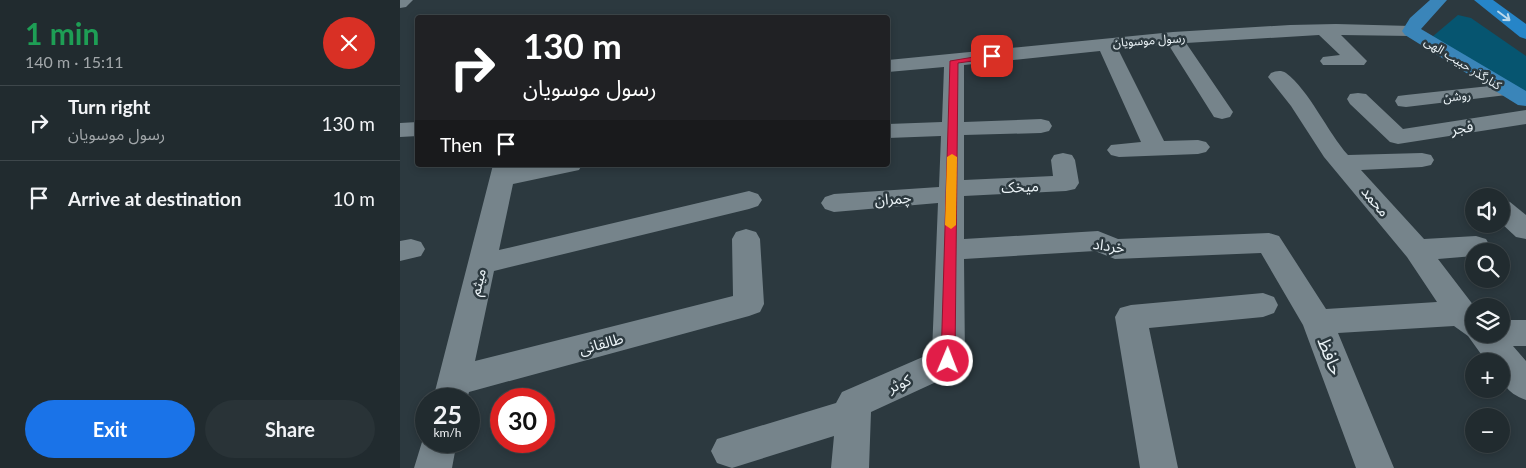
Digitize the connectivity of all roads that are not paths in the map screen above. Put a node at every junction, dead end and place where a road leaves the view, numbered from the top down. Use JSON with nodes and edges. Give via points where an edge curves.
{"nodes":[{"id":1,"x":406,"y":0,"type":"edge"},
{"id":2,"x":1439,"y":0,"type":"edge"},
{"id":3,"x":1482,"y":0,"type":"edge"},
{"id":4,"x":1507,"y":0,"type":"edge"},
{"id":5,"x":400,"y":3,"type":"edge"},
{"id":6,"x":1526,"y":13,"type":"edge"},
{"id":7,"x":1326,"y":31,"type":"junction"},
{"id":8,"x":1412,"y":31,"type":"junction"},
{"id":9,"x":1526,"y":33,"type":"edge"},
{"id":10,"x":1173,"y":38,"type":"junction"},
{"id":11,"x":1106,"y":44,"type":"junction"},
{"id":12,"x":954,"y":61,"type":"junction"},
{"id":13,"x":1330,"y":61,"type":"dead end"},
{"id":14,"x":890,"y":66,"type":"edge"},
{"id":15,"x":1278,"y":77,"type":"dead end"},
{"id":16,"x":1517,"y":95,"type":"edge"},
{"id":17,"x":1358,"y":99,"type":"dead end"},
{"id":18,"x":1406,"y":101,"type":"dead end"},
{"id":19,"x":1222,"y":112,"type":"dead end"},
{"id":20,"x":1526,"y":117,"type":"edge"},
{"id":21,"x":1041,"y":126,"type":"dead end"},
{"id":22,"x":415,"y":129,"type":"edge"},
{"id":23,"x":953,"y":129,"type":"junction"},
{"id":24,"x":400,"y":130,"type":"edge"},
{"id":25,"x":890,"y":131,"type":"edge"},
{"id":26,"x":1198,"y":147,"type":"dead end"},
{"id":27,"x":1156,"y":148,"type":"junction"},
{"id":28,"x":1119,"y":150,"type":"dead end"},
{"id":29,"x":1064,"y":160,"type":"dead end"},
{"id":30,"x":1422,"y":160,"type":"dead end"},
{"id":31,"x":1343,"y":163,"type":"junction"},
{"id":32,"x":551,"y":167,"type":"edge"},
{"id":33,"x":504,"y":172,"type":"edge"},
{"id":34,"x":952,"y":192,"type":"junction"},
{"id":35,"x":749,"y":200,"type":"dead end"},
{"id":36,"x":834,"y":203,"type":"dead end"},
{"id":37,"x":1510,"y":216,"type":"edge"},
{"id":38,"x":1526,"y":230,"type":"edge"},
{"id":39,"x":746,"y":239,"type":"dead end"},
{"id":40,"x":1465,"y":247,"type":"edge"},
{"id":41,"x":950,"y":250,"type":"junction"},
{"id":42,"x":1417,"y":250,"type":"junction"},
{"id":43,"x":482,"y":264,"type":"junction"},
{"id":44,"x":1263,"y":305,"type":"dead end"},
{"id":45,"x":1465,"y":313,"type":"edge"},
{"id":46,"x":1318,"y":322,"type":"junction"},
{"id":47,"x":1465,"y":324,"type":"edge"},
{"id":48,"x":1510,"y":333,"type":"edge"},
{"id":49,"x":1526,"y":333,"type":"edge"},
{"id":50,"x":1490,"y":343,"type":"edge"},
{"id":51,"x":1526,"y":385,"type":"edge"},
{"id":52,"x":452,"y":388,"type":"edge"},
{"id":53,"x":459,"y":388,"type":"edge"},
{"id":54,"x":854,"y":414,"type":"junction"},
{"id":55,"x":730,"y":451,"type":"dead end"},
{"id":56,"x":436,"y":453,"type":"edge"},
{"id":57,"x":433,"y":468,"type":"edge"},
{"id":58,"x":850,"y":468,"type":"edge"},
{"id":59,"x":1159,"y":468,"type":"edge"},
{"id":60,"x":1375,"y":468,"type":"edge"}],
"edges":[{"from":1,"to":5,"type":"street"},
{"from":2,"to":8,"type":"main road","name":"کنارگذر حبیب الهی","via":[[1415,21]]},
{"from":3,"to":9,"type":"highway","one_way":true},
{"from":4,"to":6,"type":"highway"},
{"from":7,"to":8,"type":"street","name":"رسول موسویان"},
{"from":7,"to":10,"type":"street","name":"رسول موسویان","via":[[1292,30]]},
{"from":7,"to":13,"type":"street","via":[[1357,61]]},
{"from":8,"to":16,"type":"main road","name":"کنارگذر حبیب الهی"},
{"from":10,"to":11,"type":"street","name":"رسول موسویان"},
{"from":10,"to":19,"type":"street"},
{"from":11,"to":12,"type":"street","name":"رسول موسویان"},
{"from":11,"to":27,"type":"street"},
{"from":12,"to":14,"type":"street","name":"رسول موسویان"},
{"from":12,"to":23,"type":"street","name":"کوثر"},
{"from":15,"to":31,"type":"street","name":"محمد"},
{"from":16,"to":18,"type":"street","name":"روشن"},
{"from":17,"to":20,"type":"street","name":"فجر","via":[[1398,137]]},
{"from":21,"to":23,"type":"street"},
{"from":22,"to":24,"type":"street"},
{"from":23,"to":25,"type":"street"},
{"from":23,"to":34,"type":"street","name":"کوثر"},
{"from":26,"to":27,"type":"street"},
{"from":27,"to":28,"type":"street"},
{"from":29,"to":34,"type":"street","name":"میخک","via":[[1066,183]]},
{"from":30,"to":31,"type":"street"},
{"from":31,"to":42,"type":"street","name":"محمد"},
{"from":32,"to":33,"type":"street"},
{"from":33,"to":43,"type":"street","name":"میثم"},
{"from":34,"to":36,"type":"street","name":"چمران"},
{"from":34,"to":41,"type":"street","name":"کوثر"},
{"from":35,"to":43,"type":"street"},
{"from":37,"to":38,"type":"street"},
{"from":39,"to":53,"type":"street","name":"طالقانی","via":[[749,304]]},
{"from":40,"to":42,"type":"street"},
{"from":41,"to":46,"type":"street","name":"خرداد","via":[[1098,241],[1115,249],[1269,243]]},
{"from":41,"to":54,"type":"street","name":"کوثر","via":[[948,361],[854,403]]},
{"from":42,"to":45,"type":"street","name":"محمد"},
{"from":43,"to":52,"type":"street","name":"میثم"},
{"from":44,"to":59,"type":"street","via":[[1131,316]]},
{"from":46,"to":47,"type":"street","name":"حافظ"},
{"from":46,"to":60,"type":"street","name":"حافظ"},
{"from":48,"to":49,"type":"street"},
{"from":50,"to":51,"type":"street","name":"محمد"},
{"from":54,"to":55,"type":"street"},
{"from":54,"to":58,"type":"street"},
{"from":56,"to":57,"type":"street"}]}
